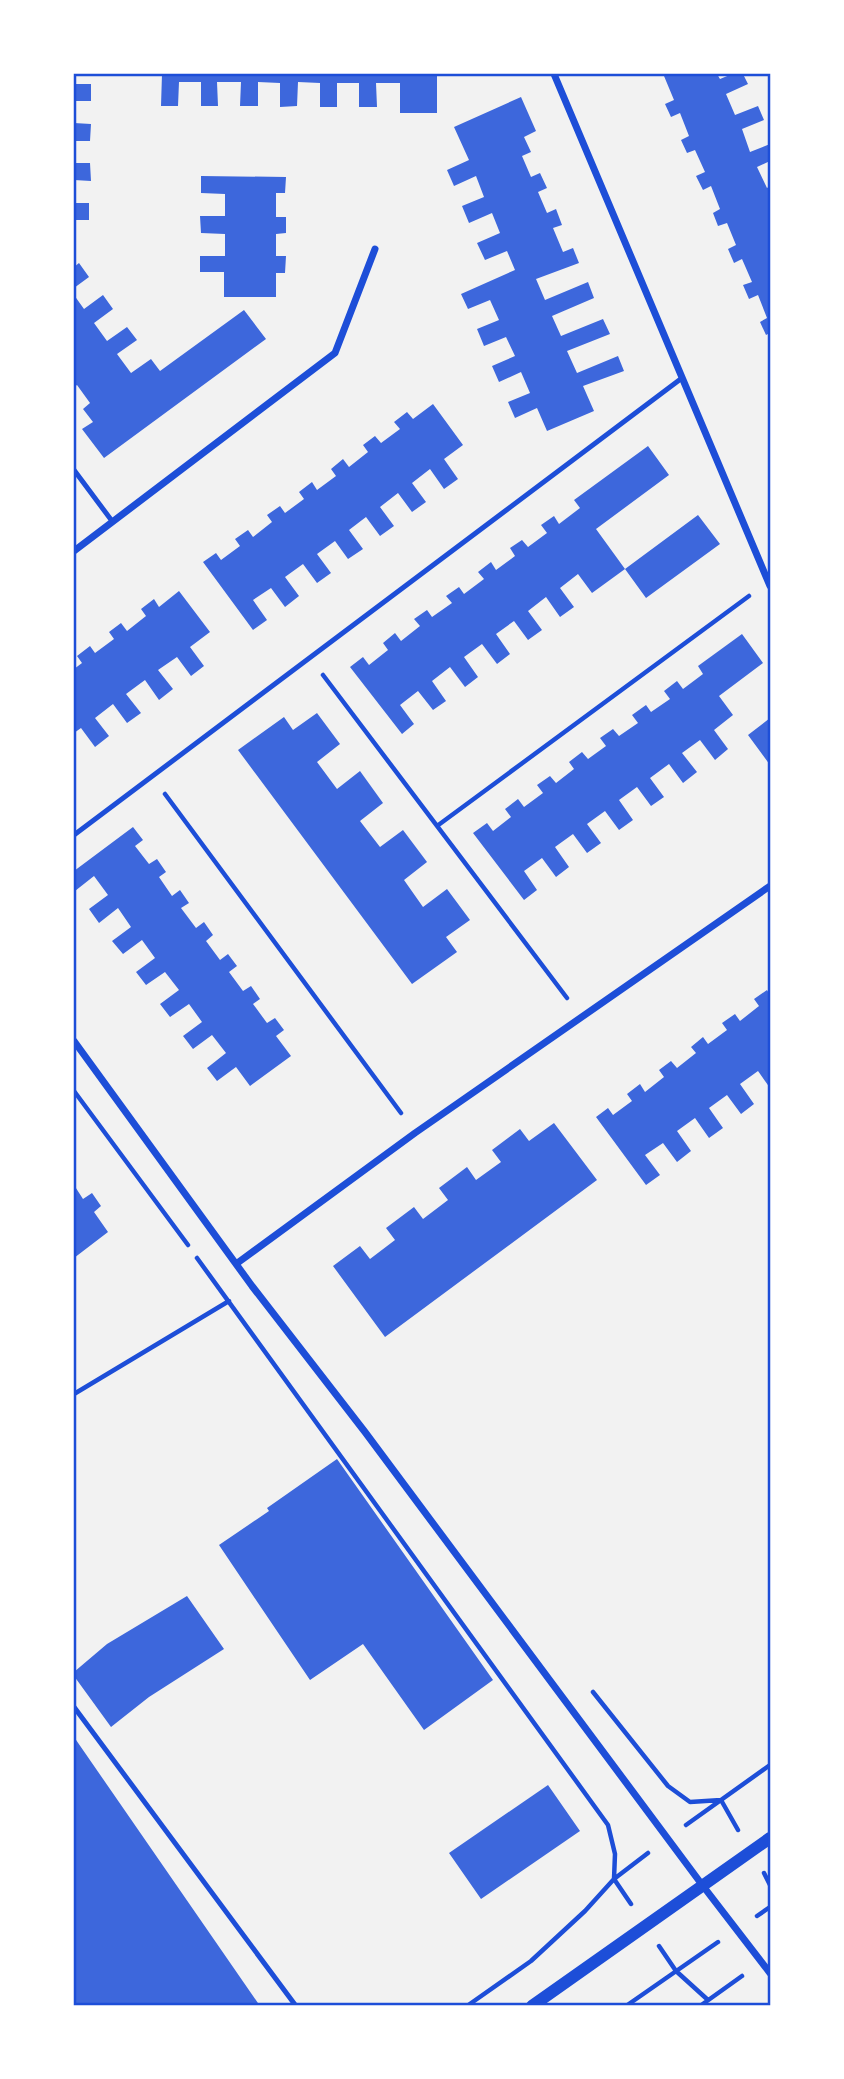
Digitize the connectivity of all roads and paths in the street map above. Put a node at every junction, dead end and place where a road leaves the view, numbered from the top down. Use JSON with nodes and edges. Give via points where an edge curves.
{"nodes":[{"id":1,"x":554,"y":74,"type":"edge"},
{"id":2,"x":375,"y":249,"type":"dead end"},
{"id":3,"x":682,"y":378,"type":"junction"},
{"id":4,"x":74,"y":470,"type":"edge"},
{"id":5,"x":112,"y":521,"type":"junction"},
{"id":6,"x":74,"y":551,"type":"edge"},
{"id":7,"x":770,"y":584,"type":"edge"},
{"id":8,"x":310,"y":658,"type":"junction"},
{"id":9,"x":152,"y":776,"type":"junction"},
{"id":10,"x":437,"y":826,"type":"junction"},
{"id":11,"x":74,"y":835,"type":"edge"},
{"id":12,"x":771,"y":886,"type":"edge"},
{"id":13,"x":582,"y":1018,"type":"junction"},
{"id":14,"x":74,"y":1041,"type":"edge"},
{"id":15,"x":74,"y":1091,"type":"edge"},
{"id":16,"x":415,"y":1133,"type":"junction"},
{"id":17,"x":236,"y":1264,"type":"junction"},
{"id":18,"x":252,"y":1286,"type":"junction"},
{"id":19,"x":228,"y":1301,"type":"junction"},
{"id":20,"x":74,"y":1394,"type":"edge"},
{"id":21,"x":74,"y":1707,"type":"edge"},
{"id":22,"x":771,"y":1765,"type":"edge"},
{"id":23,"x":720,"y":1800,"type":"dead end"},
{"id":24,"x":771,"y":1838,"type":"edge"},
{"id":25,"x":703,"y":1886,"type":"junction"},
{"id":26,"x":762,"y":1962,"type":"junction"},
{"id":27,"x":771,"y":1973,"type":"edge"},
{"id":28,"x":708,"y":2000,"type":"junction"},
{"id":29,"x":296,"y":2006,"type":"edge"},
{"id":30,"x":467,"y":2006,"type":"edge"},
{"id":31,"x":533,"y":2006,"type":"edge"},
{"id":32,"x":626,"y":2006,"type":"edge"},
{"id":33,"x":700,"y":2006,"type":"edge"}],
"edges":[{"from":1,"to":3,"type":"street"},
{"from":2,"to":5,"type":"street","via":[[335,353]]},
{"from":3,"to":7,"type":"street"},
{"from":3,"to":8,"type":"lane"},
{"from":4,"to":5,"type":"lane"},
{"from":5,"to":6,"type":"street"},
{"from":7,"to":10,"type":"path"},
{"from":8,"to":9,"type":"lane"},
{"from":8,"to":10,"type":"path"},
{"from":9,"to":11,"type":"lane"},
{"from":9,"to":16,"type":"path"},
{"from":10,"to":13,"type":"path"},
{"from":12,"to":13,"type":"street"},
{"from":13,"to":16,"type":"street"},
{"from":14,"to":17,"type":"street"},
{"from":15,"to":19,"type":"path"},
{"from":16,"to":17,"type":"street"},
{"from":17,"to":18,"type":"street"},
{"from":18,"to":19,"type":"path"},
{"from":18,"to":25,"type":"street"},
{"from":19,"to":20,"type":"path"},
{"from":19,"to":30,"type":"path","via":[[608,1825],[615,1854],[614,1879],[531,1961]]},
{"from":21,"to":29,"type":"lane"},
{"from":22,"to":23,"type":"path"},
{"from":24,"to":25,"type":"street"},
{"from":25,"to":26,"type":"street"},
{"from":25,"to":31,"type":"street"},
{"from":26,"to":27,"type":"street"},
{"from":26,"to":28,"type":"path"},
{"from":28,"to":32,"type":"path","via":[[676,1971]]},
{"from":28,"to":33,"type":"path"}]}
